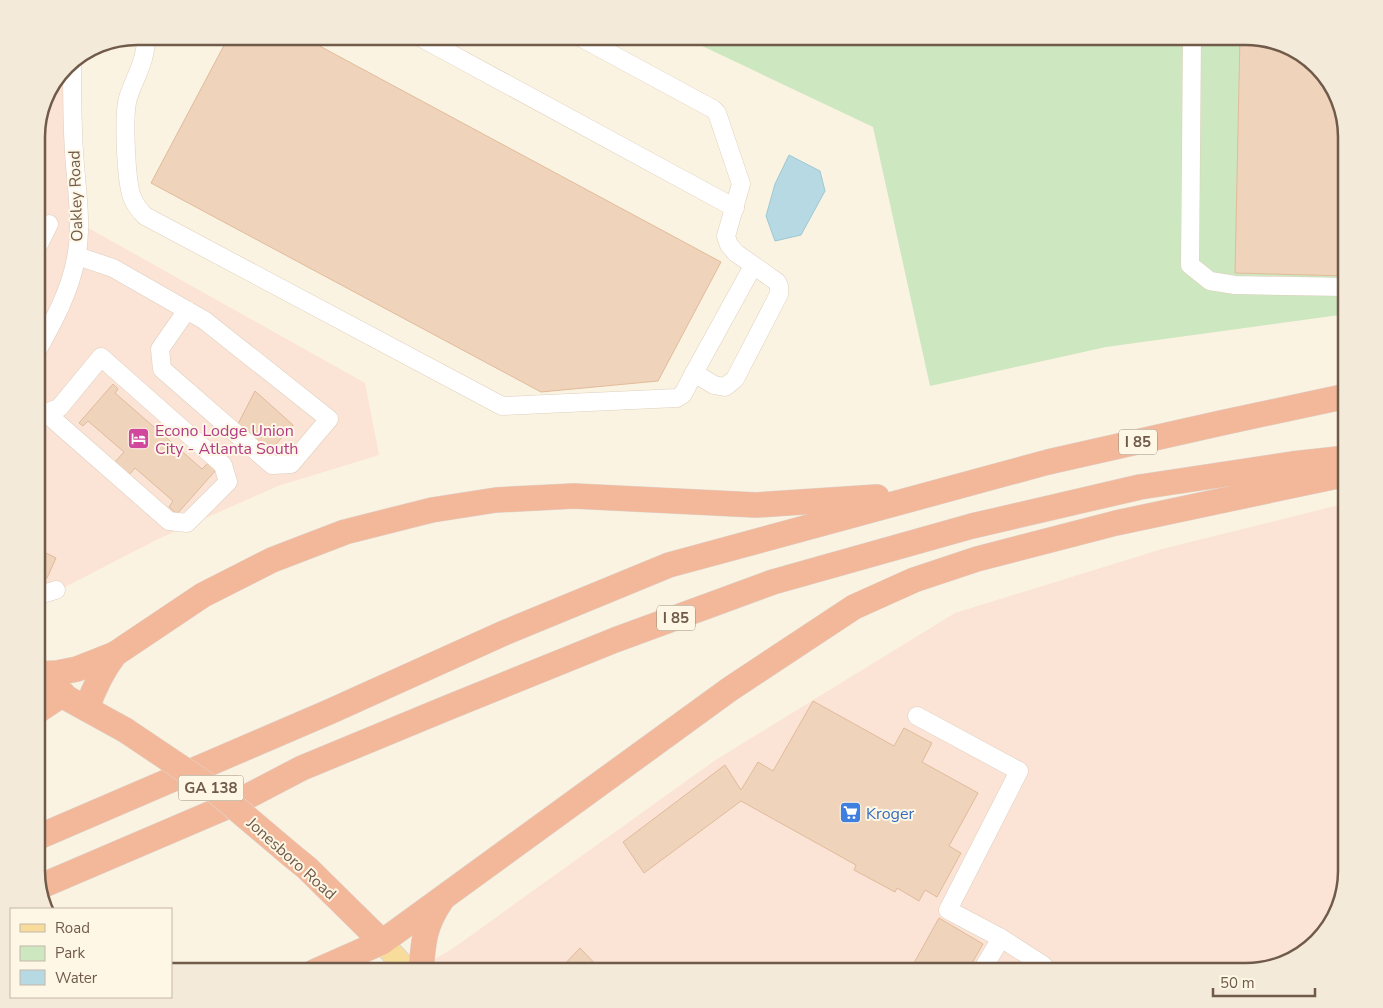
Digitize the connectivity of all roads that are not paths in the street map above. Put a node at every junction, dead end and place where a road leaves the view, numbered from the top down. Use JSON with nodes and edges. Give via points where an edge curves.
{"nodes":[{"id":1,"x":146,"y":45,"type":"edge"},
{"id":2,"x":435,"y":45,"type":"edge"},
{"id":3,"x":595,"y":45,"type":"edge"},
{"id":4,"x":1192,"y":45,"type":"edge"},
{"id":5,"x":72,"y":72,"type":"edge"},
{"id":6,"x":735,"y":208,"type":"junction"},
{"id":7,"x":49,"y":224,"type":"dead end"},
{"id":8,"x":45,"y":232,"type":"edge"},
{"id":9,"x":77,"y":256,"type":"junction"},
{"id":10,"x":753,"y":266,"type":"junction"},
{"id":11,"x":1338,"y":288,"type":"edge"},
{"id":12,"x":187,"y":310,"type":"junction"},
{"id":13,"x":45,"y":336,"type":"edge"},
{"id":14,"x":694,"y":373,"type":"junction"},
{"id":15,"x":1338,"y":398,"type":"edge"},
{"id":16,"x":45,"y":411,"type":"edge"},
{"id":17,"x":45,"y":415,"type":"edge"},
{"id":18,"x":1338,"y":459,"type":"edge"},
{"id":19,"x":1338,"y":476,"type":"edge"},
{"id":20,"x":931,"y":493,"type":"junction"},
{"id":21,"x":56,"y":590,"type":"dead end"},
{"id":22,"x":45,"y":593,"type":"edge"},
{"id":23,"x":115,"y":654,"type":"junction"},
{"id":24,"x":45,"y":674,"type":"edge"},
{"id":25,"x":45,"y":685,"type":"edge"},
{"id":26,"x":63,"y":694,"type":"junction"},
{"id":27,"x":45,"y":706,"type":"edge"},
{"id":28,"x":87,"y":708,"type":"junction"},
{"id":29,"x":917,"y":716,"type":"dead end"},
{"id":30,"x":45,"y":834,"type":"edge"},
{"id":31,"x":46,"y":883,"type":"edge"},
{"id":32,"x":442,"y":898,"type":"junction"},
{"id":33,"x":1000,"y":938,"type":"junction"},
{"id":34,"x":382,"y":942,"type":"junction"},
{"id":35,"x":333,"y":963,"type":"edge"},
{"id":36,"x":401,"y":963,"type":"edge"},
{"id":37,"x":421,"y":963,"type":"edge"},
{"id":38,"x":986,"y":963,"type":"edge"},
{"id":39,"x":1040,"y":963,"type":"edge"}],
"edges":[{"from":1,"to":14,"type":"street","via":[[145,57],[126,110],[128,182],[137,208],[145,216],[502,406],[677,398],[683,394]]},
{"from":2,"to":6,"type":"street"},
{"from":3,"to":6,"type":"street","via":[[717,113],[741,184]]},
{"from":4,"to":11,"type":"street","via":[[1190,265],[1210,281],[1235,285]]},
{"from":5,"to":9,"type":"street","name":"Oakley Road","via":[[72,130],[79,230]]},
{"from":6,"to":10,"type":"street","via":[[726,236],[736,253]]},
{"from":7,"to":8,"type":"street"},
{"from":9,"to":12,"type":"street","via":[[113,268]]},
{"from":9,"to":13,"type":"street","name":"Oakley Road","via":[[72,280]]},
{"from":10,"to":14,"type":"street"},
{"from":10,"to":14,"type":"street","via":[[777,282],[779,294],[735,379],[725,387],[714,385]]},
{"from":12,"to":12,"type":"street","via":[[328,419],[291,464],[272,465],[162,369],[160,349]]},
{"from":15,"to":20,"type":"highway","number":"I 85","via":[[1221,422]]},
{"from":16,"to":17,"type":"street","via":[[58,408],[101,357],[223,465],[228,482],[187,523],[169,521]]},
{"from":18,"to":31,"type":"highway","number":"I 85","via":[[1140,487],[972,526],[773,582],[615,640],[302,768],[233,804]]},
{"from":19,"to":32,"type":"highway","via":[[1116,523],[977,559],[914,580],[854,607],[730,689]]},
{"from":20,"to":23,"type":"highway","via":[[756,505],[574,496],[496,500],[432,510],[344,532],[272,560],[202,595]]},
{"from":20,"to":30,"type":"highway","number":"I 85","via":[[668,565],[504,633]]},
{"from":21,"to":22,"type":"street"},
{"from":23,"to":24,"type":"highway","via":[[76,669]]},
{"from":23,"to":28,"type":"highway","via":[[96,684]]},
{"from":25,"to":26,"type":"highway","name":"Jonesboro Road","number":"GA 138"},
{"from":26,"to":27,"type":"highway"},
{"from":26,"to":28,"type":"highway","name":"Jonesboro Road","number":"GA 138"},
{"from":28,"to":34,"type":"highway","name":"Jonesboro Road","number":"GA 138","bridge":true,"via":[[213,789],[307,868]]},
{"from":29,"to":33,"type":"street","via":[[1019,772],[948,910]]},
{"from":32,"to":34,"type":"highway"},
{"from":32,"to":37,"type":"highway","via":[[427,925]]},
{"from":33,"to":38,"type":"street"},
{"from":33,"to":39,"type":"street"},
{"from":34,"to":35,"type":"highway"},
{"from":34,"to":36,"type":"main road","name":"Jonesboro Road","number":"GA 138"}]}
